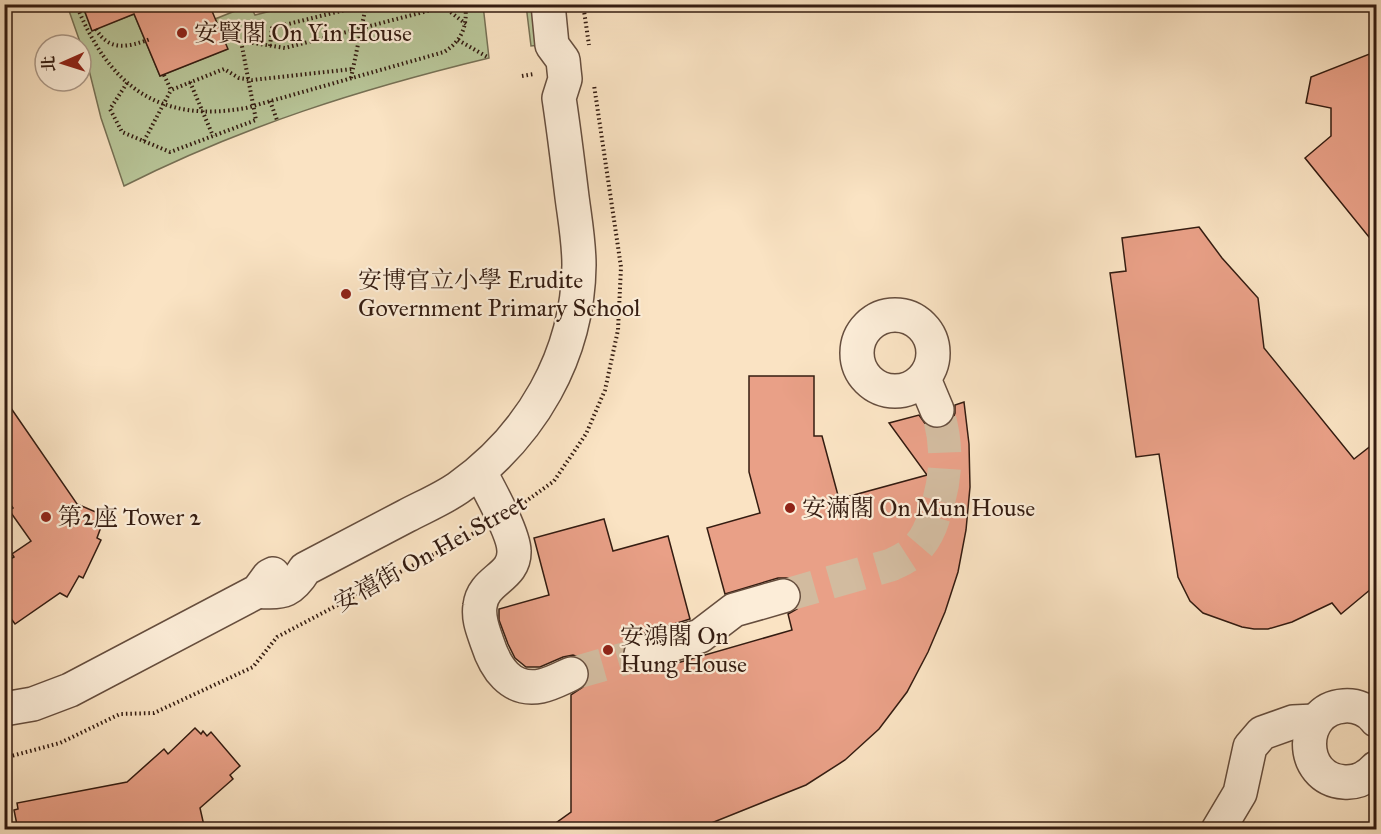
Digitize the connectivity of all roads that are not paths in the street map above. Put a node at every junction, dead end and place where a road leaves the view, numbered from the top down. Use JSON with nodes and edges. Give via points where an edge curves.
{"nodes":[{"id":1,"x":548,"y":4,"type":"edge"},
{"id":2,"x":924,"y":379,"type":"dead end"},
{"id":3,"x":937,"y":410,"type":"tunnel mouth"},
{"id":4,"x":480,"y":471,"type":"junction"},
{"id":5,"x":783,"y":596,"type":"tunnel mouth"},
{"id":6,"x":641,"y":654,"type":"tunnel mouth"},
{"id":7,"x":571,"y":674,"type":"tunnel mouth"},
{"id":8,"x":4,"y":709,"type":"edge"},
{"id":9,"x":1377,"y":720,"type":"edge"},
{"id":10,"x":1315,"y":722,"type":"junction"},
{"id":11,"x":1377,"y":768,"type":"edge"},
{"id":12,"x":1218,"y":830,"type":"edge"}],
"edges":[{"from":1,"to":4,"type":"street","name":"安禧街 On Hei Street","via":[[552,45],[563,60],[565,79],[559,98],[578,236],[579,274],[572,321],[555,375],[503,451]]},
{"from":2,"to":3,"type":"street"},
{"from":4,"to":7,"type":"street","via":[[515,554],[502,577],[488,586],[480,604],[479,615],[492,657],[505,676],[524,685],[544,685]]},
{"from":4,"to":8,"type":"street","name":"安禧街 On Hei Street","via":[[456,490],[305,568],[287,567],[269,576],[258,591],[70,690],[33,704]]},
{"from":5,"to":6,"type":"street","via":[[734,610],[700,636]]},
{"from":9,"to":10,"type":"street","via":[[1350,705],[1337,706]]},
{"from":10,"to":11,"type":"street","via":[[1310,733],[1310,751],[1317,768],[1326,776],[1350,782]]},
{"from":10,"to":12,"type":"street","via":[[1293,722],[1262,733],[1250,747],[1240,793]]}]}
